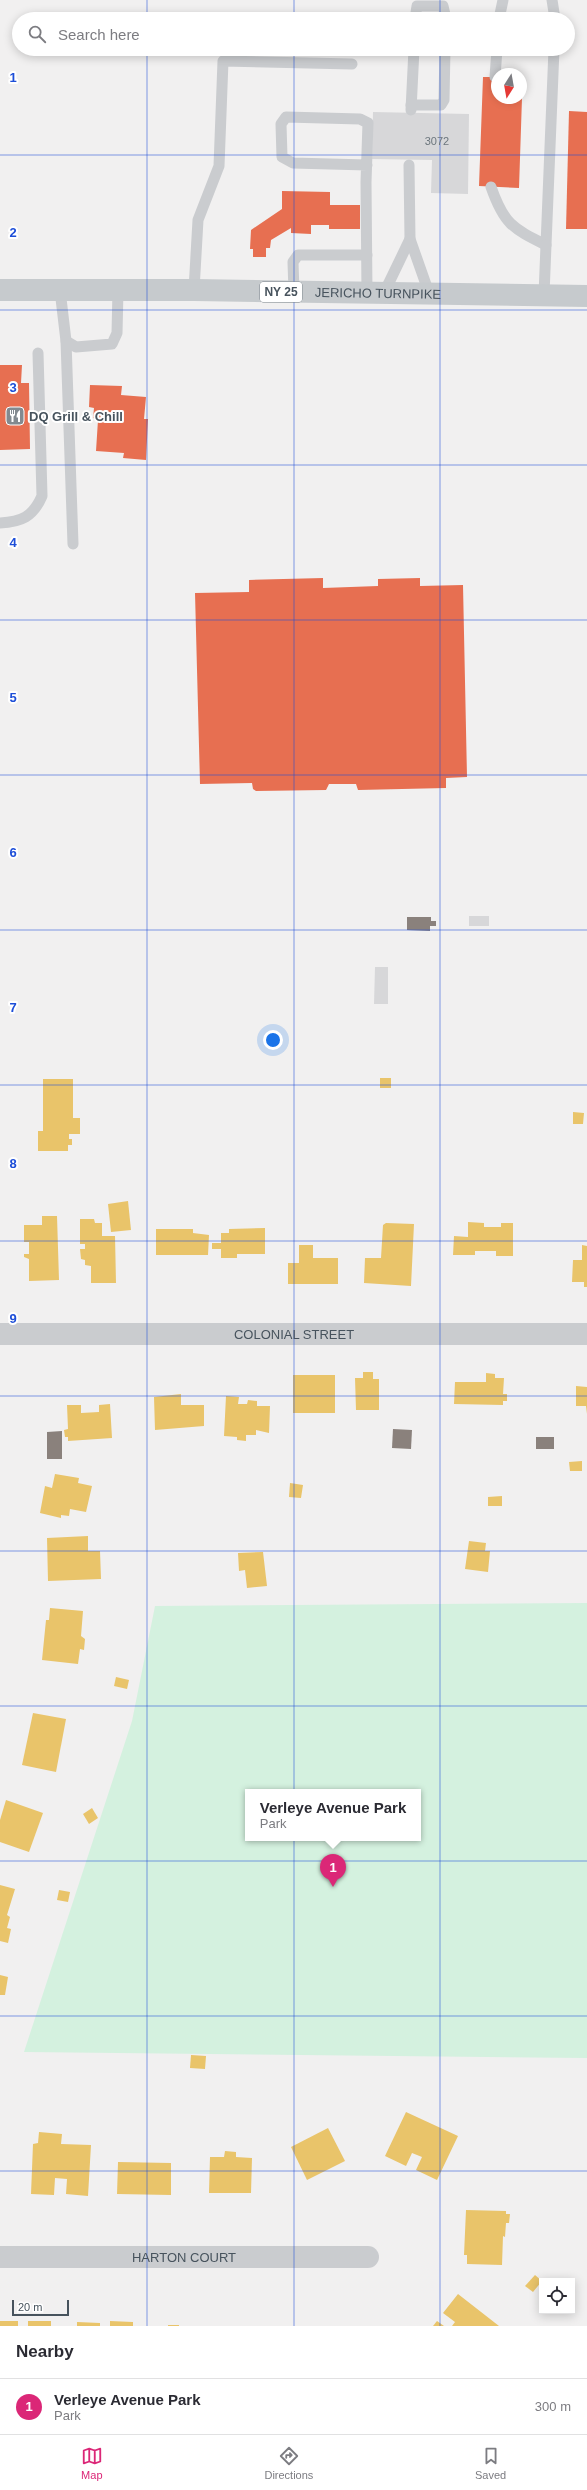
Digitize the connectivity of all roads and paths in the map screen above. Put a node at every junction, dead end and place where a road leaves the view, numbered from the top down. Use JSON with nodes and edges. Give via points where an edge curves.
{"nodes":[{"id":1,"x":503,"y":0,"type":"edge"},
{"id":2,"x":552,"y":0,"type":"edge"},
{"id":3,"x":416,"y":12,"type":"edge"},
{"id":4,"x":444,"y":12,"type":"edge"},
{"id":5,"x":500,"y":12,"type":"edge"},
{"id":6,"x":554,"y":12,"type":"edge"},
{"id":7,"x":414,"y":56,"type":"edge"},
{"id":8,"x":445,"y":56,"type":"edge"},
{"id":9,"x":496,"y":56,"type":"edge"},
{"id":10,"x":554,"y":56,"type":"edge"},
{"id":11,"x":352,"y":64,"type":"dead end"},
{"id":12,"x":495,"y":68,"type":"edge"},
{"id":13,"x":367,"y":165,"type":"junction"},
{"id":14,"x":409,"y":165,"type":"dead end"},
{"id":15,"x":491,"y":187,"type":"dead end"},
{"id":16,"x":410,"y":239,"type":"junction"},
{"id":17,"x":546,"y":245,"type":"junction"},
{"id":18,"x":367,"y":255,"type":"junction"},
{"id":19,"x":0,"y":290,"type":"edge"},
{"id":20,"x":60,"y":290,"type":"junction"},
{"id":21,"x":118,"y":290,"type":"junction"},
{"id":22,"x":194,"y":290,"type":"junction"},
{"id":23,"x":294,"y":292,"type":"junction"},
{"id":24,"x":376,"y":293,"type":"junction"},
{"id":25,"x":429,"y":293,"type":"junction"},
{"id":26,"x":544,"y":295,"type":"junction"},
{"id":27,"x":587,"y":296,"type":"edge"},
{"id":28,"x":66,"y":341,"type":"junction"},
{"id":29,"x":38,"y":353,"type":"dead end"},
{"id":30,"x":0,"y":523,"type":"edge"},
{"id":31,"x":73,"y":544,"type":"dead end"},
{"id":32,"x":0,"y":1334,"type":"edge"},
{"id":33,"x":587,"y":1334,"type":"edge"},
{"id":34,"x":0,"y":2257,"type":"edge"},
{"id":35,"x":368,"y":2257,"type":"dead end"}],
"edges":[{"from":1,"to":5,"type":"lane"},
{"from":2,"to":6,"type":"lane"},
{"from":3,"to":4,"type":"lane","via":[[417,6],[443,6]]},
{"from":7,"to":8,"type":"lane","via":[[411,107],[441,105],[444,100]]},
{"from":9,"to":12,"type":"lane"},
{"from":10,"to":17,"type":"lane"},
{"from":11,"to":22,"type":"lane","via":[[223,61],[219,166],[198,220]]},
{"from":13,"to":13,"type":"lane","via":[[368,123],[360,119],[286,117],[281,124],[282,157],[293,163]]},
{"from":13,"to":18,"type":"lane"},
{"from":14,"to":16,"type":"lane"},
{"from":15,"to":17,"type":"lane","via":[[505,219],[515,229]]},
{"from":16,"to":24,"type":"lane"},
{"from":16,"to":25,"type":"lane"},
{"from":17,"to":26,"type":"lane"},
{"from":18,"to":23,"type":"lane","via":[[298,255],[293,262]]},
{"from":18,"to":24,"type":"lane"},
{"from":19,"to":20,"type":"main road","name":"JERICHO TURNPIKE","number":"NY 25"},
{"from":20,"to":21,"type":"main road","name":"JERICHO TURNPIKE","number":"NY 25"},
{"from":20,"to":28,"type":"lane"},
{"from":21,"to":22,"type":"main road","name":"JERICHO TURNPIKE","number":"NY 25"},
{"from":21,"to":28,"type":"lane","via":[[117,333],[112,344],[76,347]]},
{"from":22,"to":23,"type":"main road","name":"JERICHO TURNPIKE","number":"NY 25"},
{"from":23,"to":24,"type":"main road","name":"JERICHO TURNPIKE","number":"NY 25"},
{"from":24,"to":25,"type":"main road","name":"JERICHO TURNPIKE","number":"NY 25"},
{"from":25,"to":26,"type":"main road","name":"JERICHO TURNPIKE","number":"NY 25"},
{"from":26,"to":27,"type":"main road","name":"JERICHO TURNPIKE","number":"NY 25"},
{"from":28,"to":31,"type":"lane"},
{"from":29,"to":30,"type":"lane","via":[[42,496],[29,516],[18,522]]},
{"from":32,"to":33,"type":"street","name":"COLONIAL STREET"},
{"from":34,"to":35,"type":"street","name":"HARTON COURT"}]}
